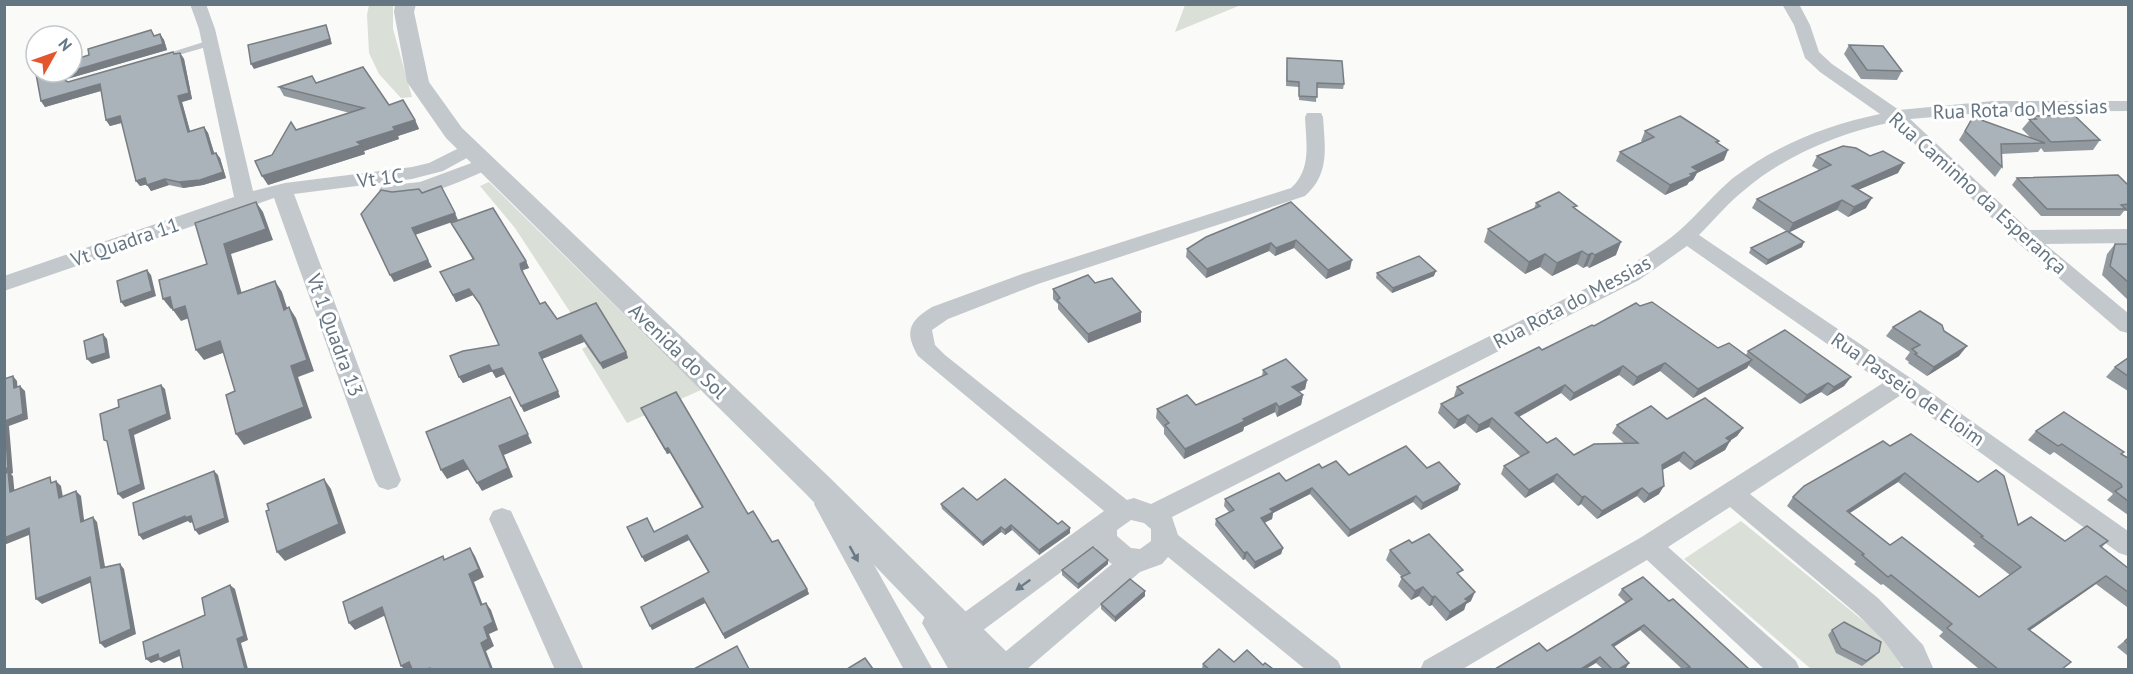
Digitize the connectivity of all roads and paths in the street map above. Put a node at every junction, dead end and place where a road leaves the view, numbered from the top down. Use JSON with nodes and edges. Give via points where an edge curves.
{"nodes":[{"id":1,"x":198,"y":4,"type":"edge"},
{"id":2,"x":406,"y":4,"type":"edge"},
{"id":3,"x":1790,"y":4,"type":"edge"},
{"id":4,"x":210,"y":43,"type":"junction"},
{"id":5,"x":147,"y":62,"type":"edge"},
{"id":6,"x":2128,"y":106,"type":"edge"},
{"id":7,"x":1896,"y":116,"type":"junction"},
{"id":8,"x":1314,"y":117,"type":"dead end"},
{"id":9,"x":477,"y":157,"type":"junction"},
{"id":10,"x":270,"y":196,"type":"junction"},
{"id":11,"x":1686,"y":236,"type":"junction"},
{"id":12,"x":2128,"y":236,"type":"edge"},
{"id":13,"x":2024,"y":237,"type":"junction"},
{"id":14,"x":4,"y":284,"type":"edge"},
{"id":15,"x":2128,"y":326,"type":"edge"},
{"id":16,"x":1901,"y":383,"type":"junction"},
{"id":17,"x":388,"y":480,"type":"dead end"},
{"id":18,"x":816,"y":484,"type":"junction"},
{"id":19,"x":1732,"y":494,"type":"junction"},
{"id":20,"x":1155,"y":514,"type":"junction"},
{"id":21,"x":1114,"y":518,"type":"junction"},
{"id":22,"x":502,"y":519,"type":"dead end"},
{"id":23,"x":1166,"y":540,"type":"junction"},
{"id":24,"x":2128,"y":545,"type":"edge"},
{"id":25,"x":1649,"y":546,"type":"junction"},
{"id":26,"x":884,"y":552,"type":"junction"},
{"id":27,"x":1134,"y":561,"type":"junction"},
{"id":28,"x":887,"y":615,"type":"junction"},
{"id":29,"x":961,"y":630,"type":"junction"},
{"id":30,"x":570,"y":669,"type":"edge"},
{"id":31,"x":908,"y":669,"type":"edge"},
{"id":32,"x":920,"y":669,"type":"edge"},
{"id":33,"x":965,"y":669,"type":"edge"},
{"id":34,"x":1002,"y":669,"type":"edge"},
{"id":35,"x":1328,"y":669,"type":"edge"},
{"id":36,"x":1434,"y":669,"type":"edge"},
{"id":37,"x":1786,"y":669,"type":"edge"},
{"id":38,"x":1920,"y":669,"type":"edge"}],
"edges":[{"from":1,"to":4,"type":"street"},
{"from":2,"to":9,"type":"street","name":"Avenida do Sol","via":[[404,12],[418,82],[453,133]]},
{"from":3,"to":7,"type":"street","name":"Rua Caminho da Esperança","via":[[1811,54],[1843,82]]},
{"from":4,"to":5,"type":"lane"},
{"from":4,"to":10,"type":"street","via":[[230,140]]},
{"from":6,"to":7,"type":"street","name":"Rua Rota do Messias","via":[[1949,109]]},
{"from":7,"to":11,"type":"street","name":"Rua Rota do Messias","via":[[1843,127],[1775,159],[1724,197]]},
{"from":7,"to":13,"type":"street","name":"Rua Caminho da Esperança"},
{"from":8,"to":21,"type":"street","via":[[1315,171],[1307,186],[1298,192],[963,303],[928,320],[921,329],[926,350],[937,361]]},
{"from":9,"to":10,"type":"street","name":"Vt Quadra 11","via":[[418,181]]},
{"from":9,"to":18,"type":"street","name":"Avenida do Sol"},
{"from":10,"to":14,"type":"street","name":"Vt Quadra 11"},
{"from":10,"to":17,"type":"street","name":"Vt 1 Quadra 13"},
{"from":11,"to":16,"type":"street","name":"Rua Passeio de Eloim"},
{"from":11,"to":20,"type":"street","name":"Rua Rota do Messias","via":[[1621,280]]},
{"from":12,"to":13,"type":"street"},
{"from":13,"to":15,"type":"street","name":"Rua Caminho da Esperança"},
{"from":16,"to":19,"type":"street"},
{"from":16,"to":24,"type":"street","name":"Rua Passeio de Eloim"},
{"from":18,"to":26,"type":"street","name":"Avenida do Sol"},
{"from":18,"to":28,"type":"street","one_way":true},
{"from":19,"to":25,"type":"street"},
{"from":19,"to":38,"type":"street","via":[[1900,636],[1917,658]]},
{"from":20,"to":21,"type":"street","via":[[1134,509]]},
{"from":20,"to":23,"type":"street","via":[[1165,527]]},
{"from":21,"to":27,"type":"street","via":[[1104,537],[1110,549]]},
{"from":21,"to":29,"type":"street","one_way":true},
{"from":22,"to":30,"type":"street"},
{"from":23,"to":27,"type":"street","via":[[1161,551],[1149,559]]},
{"from":23,"to":35,"type":"street"},
{"from":25,"to":36,"type":"street"},
{"from":25,"to":37,"type":"street"},
{"from":26,"to":29,"type":"street","name":"Avenida do Sol"},
{"from":26,"to":33,"type":"street"},
{"from":27,"to":34,"type":"street"},
{"from":28,"to":31,"type":"street"},
{"from":28,"to":32,"type":"street"},
{"from":29,"to":34,"type":"street","name":"Avenida do Sol"}]}
